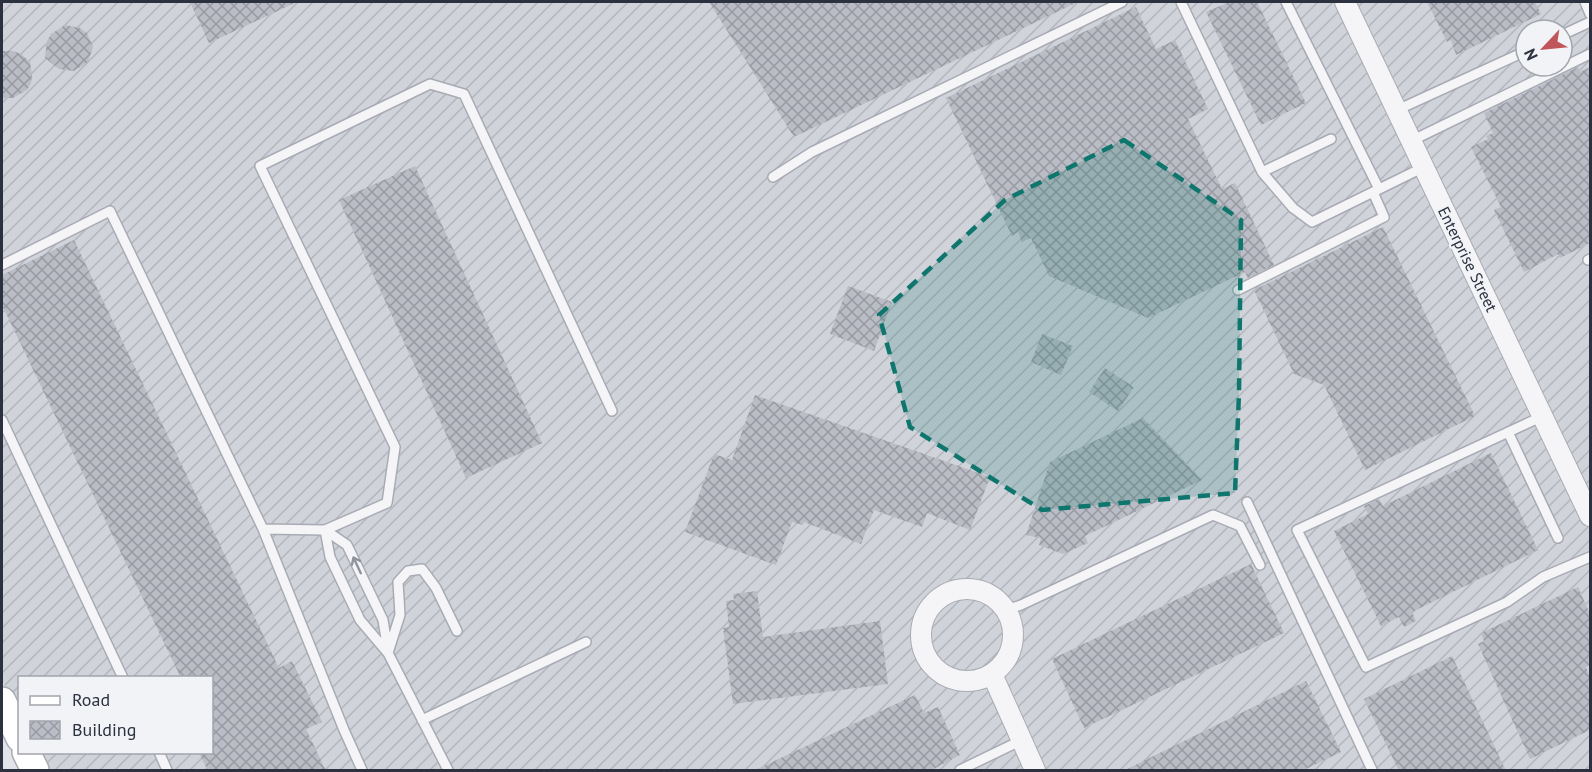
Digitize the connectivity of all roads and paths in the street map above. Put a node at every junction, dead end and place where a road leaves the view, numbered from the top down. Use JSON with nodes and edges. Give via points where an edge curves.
{"nodes":[{"id":1,"x":1122,"y":2,"type":"edge"},
{"id":2,"x":1181,"y":2,"type":"edge"},
{"id":3,"x":1286,"y":2,"type":"edge"},
{"id":4,"x":1345,"y":2,"type":"edge"},
{"id":5,"x":1585,"y":2,"type":"edge"},
{"id":6,"x":1590,"y":14,"type":"edge"},
{"id":7,"x":1590,"y":22,"type":"edge"},
{"id":8,"x":1574,"y":29,"type":"edge"},
{"id":9,"x":1590,"y":54,"type":"edge"},
{"id":10,"x":1514,"y":56,"type":"edge"},
{"id":11,"x":1397,"y":110,"type":"junction"},
{"id":12,"x":1331,"y":139,"type":"dead end"},
{"id":13,"x":1412,"y":141,"type":"junction"},
{"id":14,"x":1424,"y":167,"type":"junction"},
{"id":15,"x":1262,"y":172,"type":"junction"},
{"id":16,"x":773,"y":177,"type":"dead end"},
{"id":17,"x":1376,"y":190,"type":"junction"},
{"id":18,"x":2,"y":265,"type":"edge"},
{"id":19,"x":1238,"y":290,"type":"dead end"},
{"id":20,"x":612,"y":411,"type":"dead end"},
{"id":21,"x":1543,"y":416,"type":"junction"},
{"id":22,"x":2,"y":420,"type":"edge"},
{"id":23,"x":1508,"y":432,"type":"junction"},
{"id":24,"x":1247,"y":502,"type":"dead end"},
{"id":25,"x":1590,"y":516,"type":"edge"},
{"id":26,"x":264,"y":529,"type":"junction"},
{"id":27,"x":325,"y":530,"type":"junction"},
{"id":28,"x":1558,"y":538,"type":"dead end"},
{"id":29,"x":1590,"y":557,"type":"edge"},
{"id":30,"x":1260,"y":565,"type":"dead end"},
{"id":31,"x":1006,"y":610,"type":"junction"},
{"id":32,"x":457,"y":631,"type":"dead end"},
{"id":33,"x":586,"y":642,"type":"dead end"},
{"id":34,"x":388,"y":653,"type":"junction"},
{"id":35,"x":992,"y":674,"type":"junction"},
{"id":36,"x":122,"y":676,"type":"edge"},
{"id":37,"x":2,"y":701,"type":"edge"},
{"id":38,"x":422,"y":720,"type":"junction"},
{"id":39,"x":18,"y":734,"type":"edge"},
{"id":40,"x":1022,"y":740,"type":"junction"},
{"id":41,"x":26,"y":754,"type":"edge"},
{"id":42,"x":159,"y":754,"type":"edge"},
{"id":43,"x":35,"y":771,"type":"edge"},
{"id":44,"x":167,"y":771,"type":"edge"},
{"id":45,"x":362,"y":771,"type":"edge"},
{"id":46,"x":448,"y":771,"type":"edge"},
{"id":47,"x":960,"y":771,"type":"edge"},
{"id":48,"x":1035,"y":771,"type":"edge"},
{"id":49,"x":1372,"y":771,"type":"edge"}],
"edges":[{"from":1,"to":16,"type":"lane","via":[[812,152]]},
{"from":2,"to":15,"type":"lane"},
{"from":3,"to":17,"type":"lane"},
{"from":4,"to":11,"type":"street","name":"Enterprise Street"},
{"from":5,"to":6,"type":"lane"},
{"from":7,"to":8,"type":"lane"},
{"from":9,"to":13,"type":"lane"},
{"from":10,"to":11,"type":"lane"},
{"from":11,"to":13,"type":"street","name":"Enterprise Street"},
{"from":12,"to":15,"type":"lane"},
{"from":13,"to":14,"type":"street","name":"Enterprise Street"},
{"from":14,"to":17,"type":"lane"},
{"from":14,"to":21,"type":"street","name":"Enterprise Street"},
{"from":15,"to":17,"type":"lane","via":[[1293,208],[1312,222]]},
{"from":17,"to":19,"type":"lane","via":[[1384,217]]},
{"from":18,"to":26,"type":"lane","via":[[110,211]]},
{"from":20,"to":27,"type":"lane","via":[[464,94],[430,84],[260,166],[394,447],[387,503]]},
{"from":21,"to":23,"type":"lane"},
{"from":21,"to":25,"type":"street","name":"Enterprise Street"},
{"from":22,"to":36,"type":"lane"},
{"from":23,"to":28,"type":"lane"},
{"from":23,"to":29,"type":"lane","via":[[1297,530],[1366,667],[1507,602],[1543,577]]},
{"from":24,"to":49,"type":"lane"},
{"from":26,"to":27,"type":"lane"},
{"from":26,"to":45,"type":"lane"},
{"from":27,"to":34,"type":"lane","via":[[330,557],[360,620]]},
{"from":34,"to":27,"type":"lane","one_way":true,"via":[[383,620],[347,545]]},
{"from":30,"to":31,"type":"lane","via":[[1240,526],[1213,515]]},
{"from":31,"to":35,"type":"street","via":[[1012,623],[1010,652]]},
{"from":31,"to":35,"type":"street","via":[[982,591],[951,591],[927,610],[921,625],[925,655],[947,677],[978,680]]},
{"from":32,"to":34,"type":"lane","via":[[422,569],[408,571],[398,582],[400,615]]},
{"from":33,"to":38,"type":"lane"},
{"from":34,"to":38,"type":"lane"},
{"from":35,"to":40,"type":"street"},
{"from":37,"to":39,"type":"street"},
{"from":38,"to":46,"type":"lane"},
{"from":40,"to":47,"type":"lane"},
{"from":40,"to":48,"type":"street"},
{"from":41,"to":43,"type":"street"},
{"from":42,"to":44,"type":"lane"}]}
